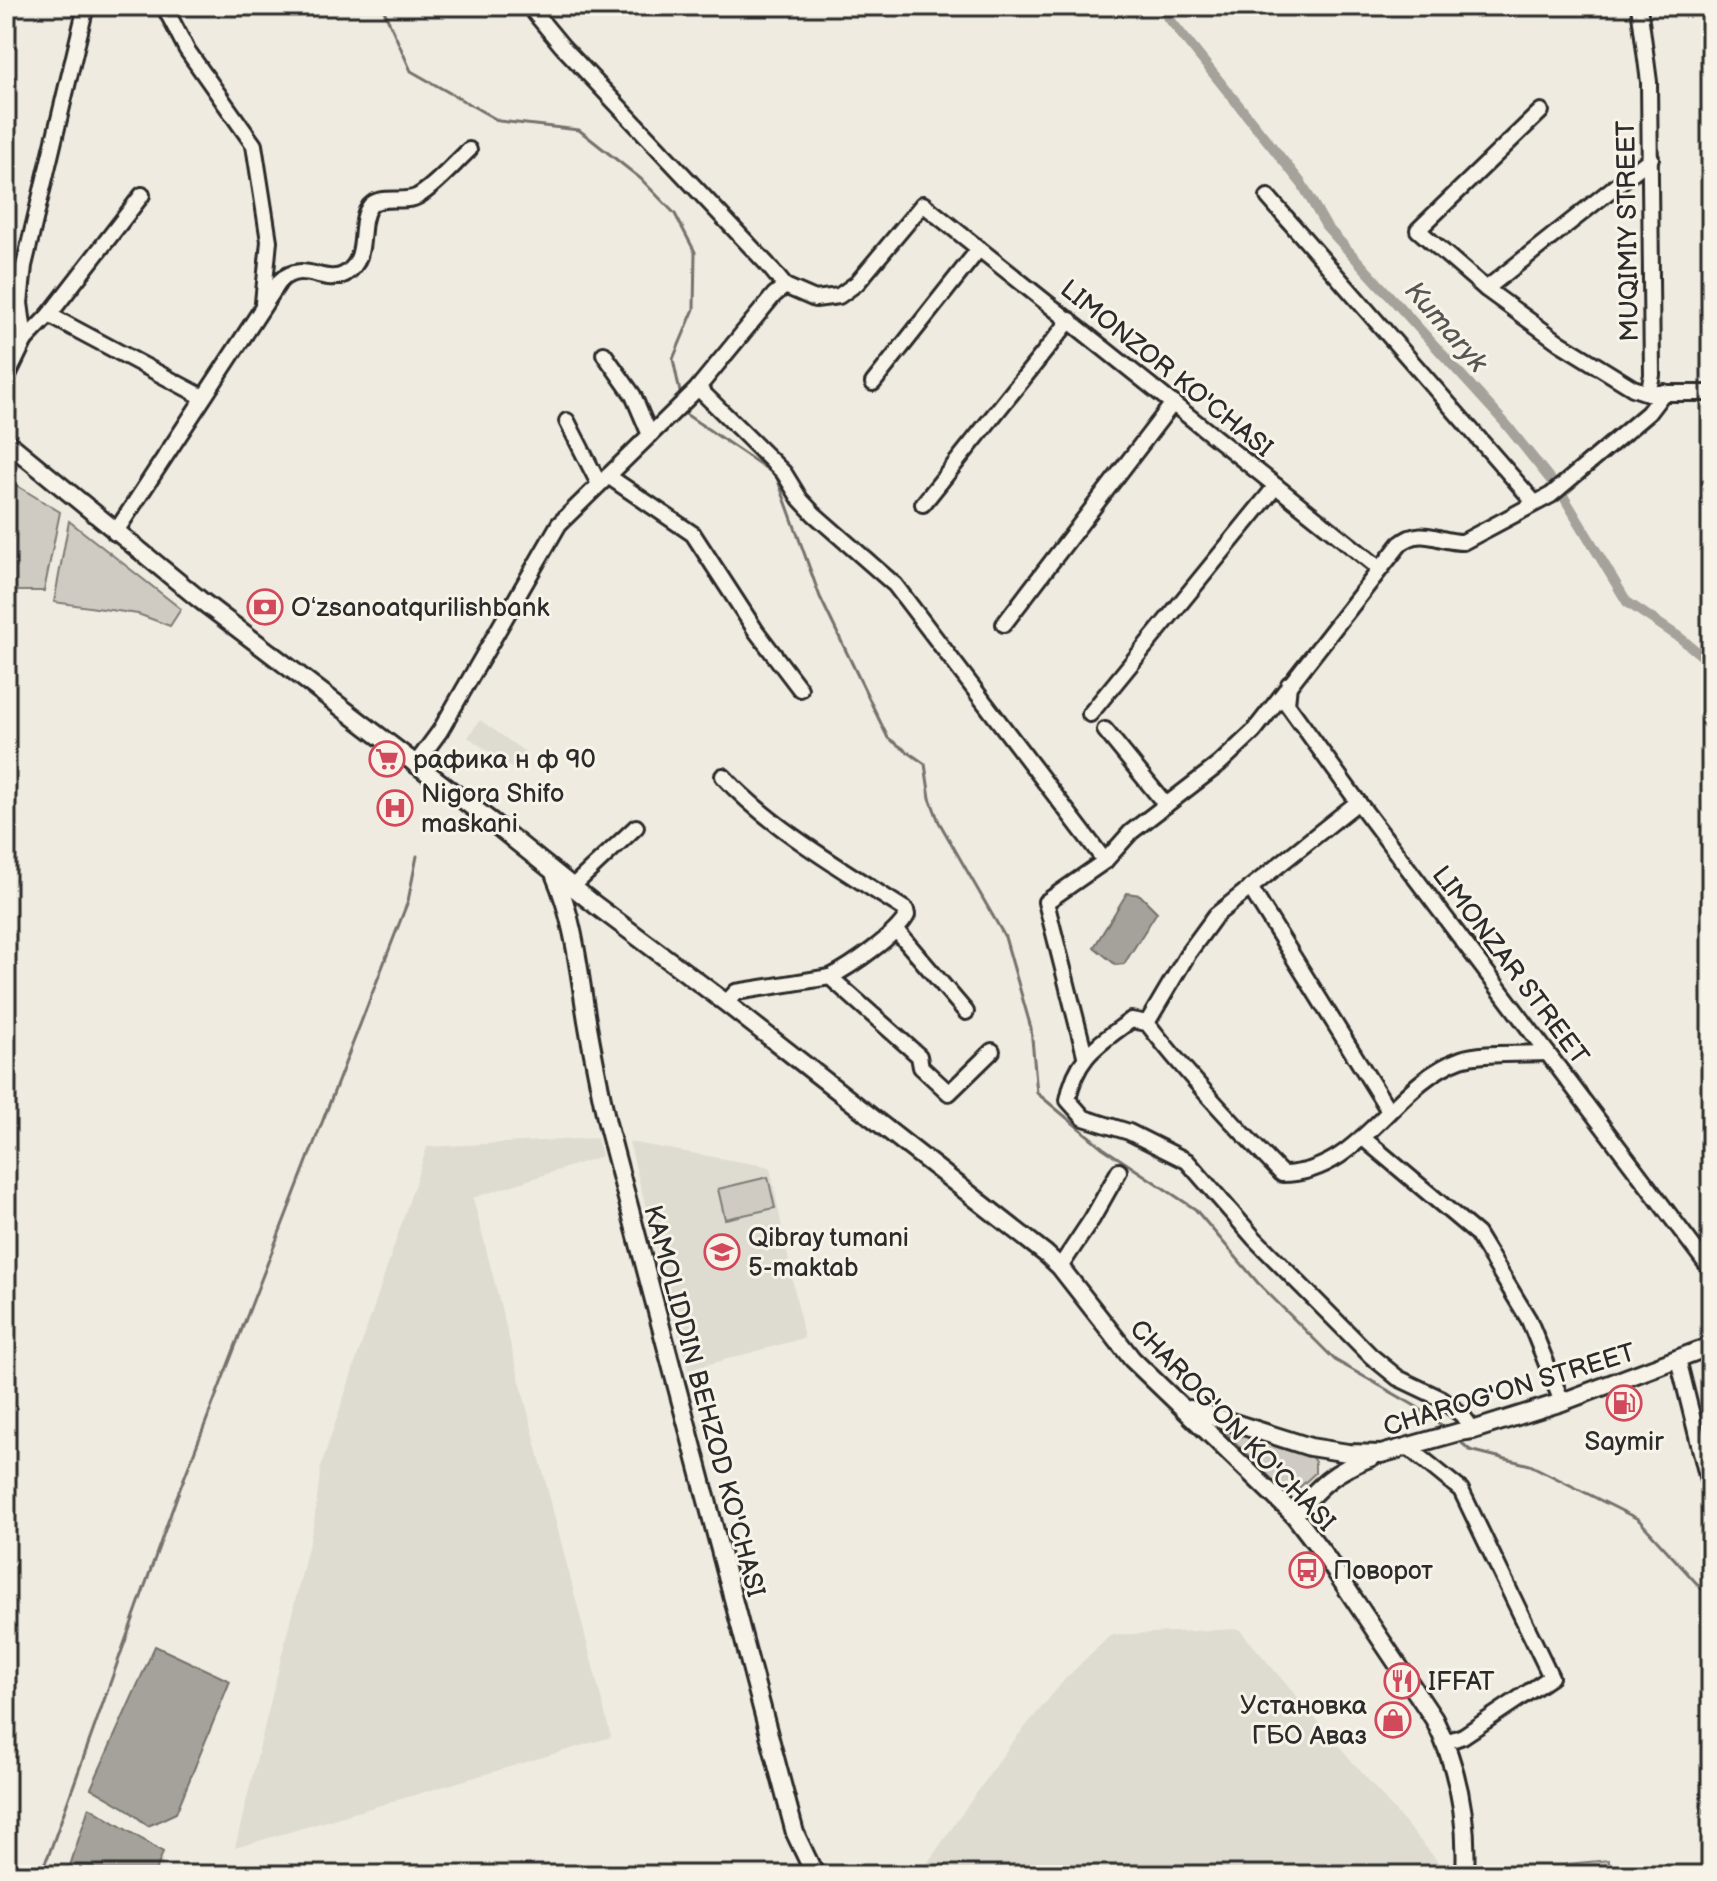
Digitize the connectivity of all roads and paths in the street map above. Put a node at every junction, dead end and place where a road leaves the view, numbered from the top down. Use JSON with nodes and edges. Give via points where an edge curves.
{"nodes":[{"id":1,"x":86,"y":6,"type":"edge"},
{"id":2,"x":164,"y":6,"type":"edge"},
{"id":3,"x":529,"y":6,"type":"edge"},
{"id":4,"x":1639,"y":6,"type":"edge"},
{"id":5,"x":1541,"y":111,"type":"dead end"},
{"id":6,"x":469,"y":150,"type":"dead end"},
{"id":7,"x":1651,"y":158,"type":"junction"},
{"id":8,"x":142,"y":195,"type":"dead end"},
{"id":9,"x":1268,"y":197,"type":"dead end"},
{"id":10,"x":979,"y":249,"type":"junction"},
{"id":11,"x":785,"y":286,"type":"junction"},
{"id":12,"x":1486,"y":289,"type":"junction"},
{"id":13,"x":263,"y":307,"type":"junction"},
{"id":14,"x":49,"y":315,"type":"junction"},
{"id":15,"x":1070,"y":320,"type":"junction"},
{"id":16,"x":25,"y":340,"type":"junction"},
{"id":17,"x":604,"y":354,"type":"dead end"},
{"id":18,"x":6,"y":379,"type":"edge"},
{"id":19,"x":873,"y":383,"type":"dead end"},
{"id":20,"x":696,"y":390,"type":"junction"},
{"id":21,"x":1664,"y":392,"type":"junction"},
{"id":22,"x":1648,"y":393,"type":"junction"},
{"id":23,"x":1711,"y":393,"type":"edge"},
{"id":24,"x":203,"y":397,"type":"junction"},
{"id":25,"x":1173,"y":403,"type":"junction"},
{"id":26,"x":567,"y":421,"type":"dead end"},
{"id":27,"x":650,"y":435,"type":"junction"},
{"id":28,"x":6,"y":441,"type":"edge"},
{"id":29,"x":604,"y":480,"type":"junction"},
{"id":30,"x":1276,"y":486,"type":"junction"},
{"id":31,"x":1534,"y":502,"type":"junction"},
{"id":32,"x":923,"y":504,"type":"dead end"},
{"id":33,"x":115,"y":533,"type":"junction"},
{"id":34,"x":1380,"y":569,"type":"junction"},
{"id":35,"x":1004,"y":624,"type":"dead end"},
{"id":36,"x":1289,"y":684,"type":"junction"},
{"id":37,"x":800,"y":689,"type":"dead end"},
{"id":38,"x":1090,"y":714,"type":"dead end"},
{"id":39,"x":1105,"y":730,"type":"dead end"},
{"id":40,"x":415,"y":765,"type":"junction"},
{"id":41,"x":723,"y":776,"type":"dead end"},
{"id":42,"x":1358,"y":802,"type":"junction"},
{"id":43,"x":1166,"y":805,"type":"junction"},
{"id":44,"x":636,"y":827,"type":"dead end"},
{"id":45,"x":1105,"y":861,"type":"junction"},
{"id":46,"x":554,"y":873,"type":"junction"},
{"id":47,"x":572,"y":887,"type":"junction"},
{"id":48,"x":1251,"y":889,"type":"junction"},
{"id":49,"x":594,"y":904,"type":"junction"},
{"id":50,"x":896,"y":930,"type":"junction"},
{"id":51,"x":573,"y":933,"type":"junction"},
{"id":52,"x":830,"y":977,"type":"junction"},
{"id":53,"x":726,"y":1003,"type":"junction"},
{"id":54,"x":966,"y":1012,"type":"dead end"},
{"id":55,"x":1147,"y":1023,"type":"junction"},
{"id":56,"x":992,"y":1051,"type":"dead end"},
{"id":57,"x":1547,"y":1053,"type":"junction"},
{"id":58,"x":1085,"y":1055,"type":"junction"},
{"id":59,"x":1389,"y":1111,"type":"junction"},
{"id":60,"x":1363,"y":1138,"type":"junction"},
{"id":61,"x":1119,"y":1171,"type":"dead end"},
{"id":62,"x":1060,"y":1267,"type":"junction"},
{"id":63,"x":1711,"y":1270,"type":"edge"},
{"id":64,"x":1711,"y":1346,"type":"edge"},
{"id":65,"x":1678,"y":1359,"type":"junction"},
{"id":66,"x":1562,"y":1402,"type":"junction"},
{"id":67,"x":1181,"y":1405,"type":"junction"},
{"id":68,"x":1466,"y":1431,"type":"junction"},
{"id":69,"x":1408,"y":1447,"type":"junction"},
{"id":70,"x":1381,"y":1454,"type":"junction"},
{"id":71,"x":1711,"y":1492,"type":"edge"},
{"id":72,"x":1294,"y":1515,"type":"junction"},
{"id":73,"x":1446,"y":1742,"type":"junction"},
{"id":74,"x":815,"y":1875,"type":"edge"},
{"id":75,"x":1465,"y":1875,"type":"edge"}],
"edges":[{"from":1,"to":16,"type":"street","via":[[24,266],[20,303]]},
{"from":2,"to":13,"type":"street","via":[[187,50],[254,145],[269,241]]},
{"from":3,"to":11,"type":"street"},
{"from":4,"to":7,"type":"street","name":"MUQIMIY STREET"},
{"from":5,"to":12,"type":"street","via":[[1418,230]]},
{"from":6,"to":13,"type":"street","via":[[416,198],[375,202],[368,208],[360,256],[345,274],[288,274]]},
{"from":7,"to":12,"type":"street"},
{"from":7,"to":22,"type":"street","name":"MUQIMIY STREET"},
{"from":8,"to":14,"type":"street"},
{"from":9,"to":31,"type":"street"},
{"from":10,"to":11,"type":"street","name":"LIMONZOR KO'CHASI","via":[[923,204],[857,283],[839,296],[815,299]]},
{"from":10,"to":15,"type":"street","name":"LIMONZOR KO'CHASI"},
{"from":10,"to":19,"type":"street"},
{"from":11,"to":20,"type":"street"},
{"from":12,"to":22,"type":"street","via":[[1560,343]]},
{"from":13,"to":24,"type":"street"},
{"from":14,"to":16,"type":"street"},
{"from":14,"to":24,"type":"street"},
{"from":15,"to":25,"type":"street","name":"LIMONZOR KO'CHASI"},
{"from":15,"to":32,"type":"street"},
{"from":16,"to":18,"type":"street"},
{"from":17,"to":27,"type":"street","via":[[633,395]]},
{"from":20,"to":27,"type":"street"},
{"from":20,"to":45,"type":"street","via":[[784,473],[814,514],[895,585]]},
{"from":21,"to":22,"type":"street"},
{"from":21,"to":23,"type":"street"},
{"from":21,"to":31,"type":"street","via":[[1648,413],[1567,482]]},
{"from":24,"to":33,"type":"street"},
{"from":25,"to":30,"type":"street","name":"LIMONZOR KO'CHASI"},
{"from":25,"to":35,"type":"street"},
{"from":26,"to":29,"type":"street"},
{"from":27,"to":29,"type":"street"},
{"from":28,"to":33,"type":"main road","name":"CHAROG'ON KO'CHASI"},
{"from":29,"to":37,"type":"street","via":[[693,534]]},
{"from":29,"to":40,"type":"street","via":[[559,524],[440,731]]},
{"from":30,"to":34,"type":"street","name":"LIMONZOR KO'CHASI"},
{"from":30,"to":38,"type":"street"},
{"from":31,"to":34,"type":"street","via":[[1463,542],[1410,536]]},
{"from":33,"to":40,"type":"main road","name":"CHAROG'ON KO'CHASI"},
{"from":34,"to":36,"type":"street"},
{"from":36,"to":42,"type":"street","name":"LIMONZAR STREET","via":[[1287,704]]},
{"from":36,"to":43,"type":"street","via":[[1253,732]]},
{"from":39,"to":43,"type":"street"},
{"from":40,"to":46,"type":"main road","name":"CHAROG'ON KO'CHASI"},
{"from":41,"to":50,"type":"street","via":[[753,805],[906,910]]},
{"from":42,"to":48,"type":"street"},
{"from":42,"to":57,"type":"street","name":"LIMONZAR STREET"},
{"from":43,"to":45,"type":"street"},
{"from":44,"to":47,"type":"street"},
{"from":45,"to":58,"type":"street","via":[[1046,902]]},
{"from":46,"to":47,"type":"main road","name":"CHAROG'ON KO'CHASI"},
{"from":46,"to":51,"type":"main road","name":"KAMOLIDDIN BEHZOD KO'CHASI"},
{"from":47,"to":49,"type":"main road","name":"CHAROG'ON KO'CHASI"},
{"from":48,"to":55,"type":"street","via":[[1216,915]]},
{"from":48,"to":59,"type":"street"},
{"from":49,"to":51,"type":"main road"},
{"from":49,"to":53,"type":"main road","name":"CHAROG'ON KO'CHASI"},
{"from":50,"to":52,"type":"street"},
{"from":50,"to":54,"type":"street"},
{"from":51,"to":74,"type":"main road","name":"KAMOLIDDIN BEHZOD KO'CHASI","via":[[607,1123],[795,1833]]},
{"from":52,"to":53,"type":"street","via":[[736,992]]},
{"from":52,"to":56,"type":"street","via":[[919,1056],[921,1067],[949,1093]]},
{"from":53,"to":62,"type":"main road","name":"CHAROG'ON KO'CHASI"},
{"from":55,"to":58,"type":"street","via":[[1131,1020]]},
{"from":55,"to":60,"type":"street","via":[[1282,1174],[1321,1167]]},
{"from":57,"to":59,"type":"street","via":[[1463,1058],[1431,1074]]},
{"from":57,"to":63,"type":"street","name":"LIMONZAR STREET"},
{"from":58,"to":68,"type":"street","via":[[1072,1078],[1068,1100],[1084,1118],[1129,1132],[1187,1161],[1254,1238],[1371,1356],[1462,1415]]},
{"from":59,"to":60,"type":"street"},
{"from":60,"to":66,"type":"street","via":[[1477,1234],[1529,1320]]},
{"from":61,"to":62,"type":"street"},
{"from":62,"to":67,"type":"main road","name":"CHAROG'ON KO'CHASI","via":[[1132,1359]]},
{"from":64,"to":65,"type":"main road","name":"CHAROG'ON STREET"},
{"from":65,"to":66,"type":"main road","name":"CHAROG'ON STREET"},
{"from":65,"to":71,"type":"street"},
{"from":66,"to":68,"type":"main road","name":"CHAROG'ON STREET"},
{"from":67,"to":70,"type":"main road","name":"CHAROG'ON STREET","via":[[1310,1447]]},
{"from":67,"to":72,"type":"main road","name":"CHAROG'ON KO'CHASI"},
{"from":68,"to":69,"type":"main road","name":"CHAROG'ON STREET"},
{"from":69,"to":70,"type":"main road","name":"CHAROG'ON STREET"},
{"from":69,"to":73,"type":"street","via":[[1461,1490],[1551,1677]]},
{"from":70,"to":72,"type":"main road","via":[[1323,1482]]},
{"from":72,"to":73,"type":"main road","name":"CHAROG'ON KO'CHASI"},
{"from":73,"to":75,"type":"main road","name":"CHAROG'ON KO'CHASI","via":[[1464,1812]]}]}
